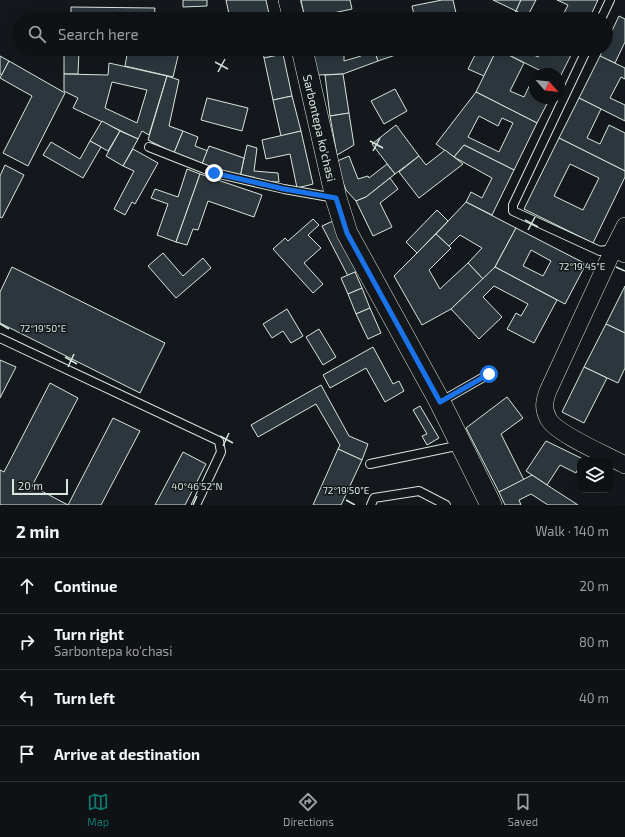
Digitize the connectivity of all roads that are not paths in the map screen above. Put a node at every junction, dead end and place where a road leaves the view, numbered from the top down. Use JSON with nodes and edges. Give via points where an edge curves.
{"nodes":[{"id":1,"x":289,"y":0,"type":"edge"},
{"id":2,"x":610,"y":0,"type":"edge"},
{"id":3,"x":292,"y":12,"type":"edge"},
{"id":4,"x":604,"y":12,"type":"edge"},
{"id":5,"x":304,"y":56,"type":"edge"},
{"id":6,"x":584,"y":56,"type":"edge"},
{"id":7,"x":149,"y":147,"type":"dead end"},
{"id":8,"x":336,"y":198,"type":"junction"},
{"id":9,"x":625,"y":226,"type":"edge"},
{"id":10,"x":620,"y":251,"type":"edge"},
{"id":11,"x":0,"y":338,"type":"edge"},
{"id":12,"x":489,"y":374,"type":"dead end"},
{"id":13,"x":440,"y":402,"type":"junction"},
{"id":14,"x":462,"y":445,"type":"junction"},
{"id":15,"x":370,"y":464,"type":"dead end"},
{"id":16,"x":625,"y":464,"type":"edge"},
{"id":17,"x":196,"y":505,"type":"edge"},
{"id":18,"x":370,"y":505,"type":"edge"},
{"id":19,"x":446,"y":505,"type":"edge"},
{"id":20,"x":492,"y":505,"type":"edge"}],
"edges":[{"from":1,"to":3,"type":"street"},
{"from":2,"to":4,"type":"lane"},
{"from":5,"to":8,"type":"street","name":"Sarbontepa ko'chasi"},
{"from":6,"to":10,"type":"lane","via":[[513,205],[513,211],[600,252]]},
{"from":7,"to":8,"type":"lane","via":[[214,173]]},
{"from":8,"to":13,"type":"street","name":"Sarbontepa ko'chasi","via":[[347,233]]},
{"from":9,"to":10,"type":"street"},
{"from":10,"to":16,"type":"street","via":[[543,405],[548,420],[568,436]]},
{"from":11,"to":17,"type":"lane","via":[[219,441],[221,452]]},
{"from":12,"to":13,"type":"lane"},
{"from":13,"to":14,"type":"street","name":"Sarbontepa ko'chasi"},
{"from":14,"to":15,"type":"lane"},
{"from":14,"to":20,"type":"street","name":"Sarbontepa ko'chasi"},
{"from":18,"to":19,"type":"lane","via":[[374,498],[419,491]]}]}
